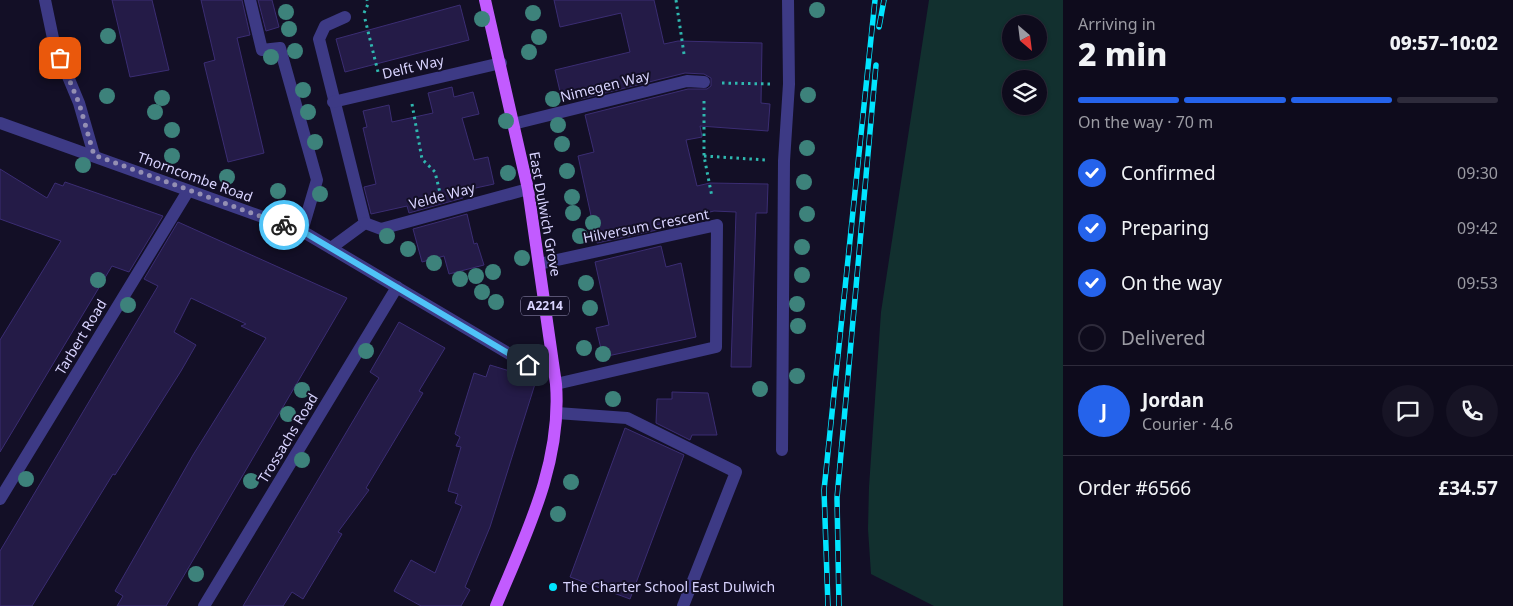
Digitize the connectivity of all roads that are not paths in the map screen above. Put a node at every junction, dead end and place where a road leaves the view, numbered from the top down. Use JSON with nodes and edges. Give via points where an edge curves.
{"nodes":[{"id":1,"x":45,"y":0,"type":"edge"},
{"id":2,"x":250,"y":0,"type":"edge"},
{"id":3,"x":485,"y":0,"type":"edge"},
{"id":4,"x":788,"y":0,"type":"edge"},
{"id":5,"x":345,"y":17,"type":"dead end"},
{"id":6,"x":501,"y":63,"type":"junction"},
{"id":7,"x":704,"y":82,"type":"road end"},
{"id":8,"x":333,"y":102,"type":"junction"},
{"id":9,"x":0,"y":123,"type":"edge"},
{"id":10,"x":513,"y":124,"type":"junction"},
{"id":11,"x":94,"y":155,"type":"junction"},
{"id":12,"x":528,"y":189,"type":"junction"},
{"id":13,"x":188,"y":190,"type":"junction"},
{"id":14,"x":365,"y":223,"type":"junction"},
{"id":15,"x":302,"y":231,"type":"junction"},
{"id":16,"x":331,"y":248,"type":"junction"},
{"id":17,"x":539,"y":264,"type":"junction"},
{"id":18,"x":397,"y":286,"type":"junction"},
{"id":19,"x":528,"y":365,"type":"dead end"},
{"id":20,"x":556,"y":384,"type":"junction"},
{"id":21,"x":557,"y":413,"type":"junction"},
{"id":22,"x":782,"y":450,"type":"dead end"},
{"id":23,"x":0,"y":499,"type":"edge"},
{"id":24,"x":204,"y":606,"type":"edge"},
{"id":25,"x":496,"y":606,"type":"edge"},
{"id":26,"x":683,"y":606,"type":"edge"}],
"edges":[{"from":1,"to":11,"type":"street","via":[[54,43],[79,103]]},
{"from":2,"to":15,"type":"street","via":[[262,50],[280,48],[317,180]]},
{"from":3,"to":6,"type":"main road","name":"East Dulwich Grove","number":"A2214"},
{"from":4,"to":22,"type":"street"},
{"from":5,"to":8,"type":"street","via":[[324,26],[319,39]]},
{"from":6,"to":8,"type":"street","name":"Delft Way"},
{"from":6,"to":10,"type":"main road","name":"East Dulwich Grove","number":"A2214"},
{"from":7,"to":10,"type":"street","name":"Nimegen Way","via":[[687,81]]},
{"from":8,"to":14,"type":"street"},
{"from":9,"to":11,"type":"street","name":"Thorncombe Road"},
{"from":10,"to":12,"type":"main road","name":"East Dulwich Grove","number":"A2214"},
{"from":11,"to":13,"type":"street","name":"Thorncombe Road"},
{"from":12,"to":14,"type":"street","name":"Velde Way","via":[[381,229]]},
{"from":12,"to":17,"type":"main road","name":"East Dulwich Grove","number":"A2214"},
{"from":13,"to":15,"type":"street","name":"Thorncombe Road"},
{"from":13,"to":23,"type":"street","name":"Tarbert Road"},
{"from":14,"to":16,"type":"street"},
{"from":15,"to":16,"type":"street","name":"Thorncombe Road"},
{"from":16,"to":18,"type":"street","name":"Thorncombe Road"},
{"from":17,"to":20,"type":"main road","name":"East Dulwich Grove","number":"A2214"},
{"from":17,"to":20,"type":"street","name":"Hilversum Crescent","via":[[717,225],[716,347]]},
{"from":18,"to":19,"type":"street","name":"Thorncombe Road"},
{"from":18,"to":24,"type":"street","name":"Trossachs Road"},
{"from":20,"to":21,"type":"main road","name":"East Dulwich Grove","number":"A2214"},
{"from":21,"to":25,"type":"main road","name":"East Dulwich Grove","number":"A2214","via":[[547,477]]},
{"from":21,"to":26,"type":"street","via":[[627,418],[736,472]]}]}
